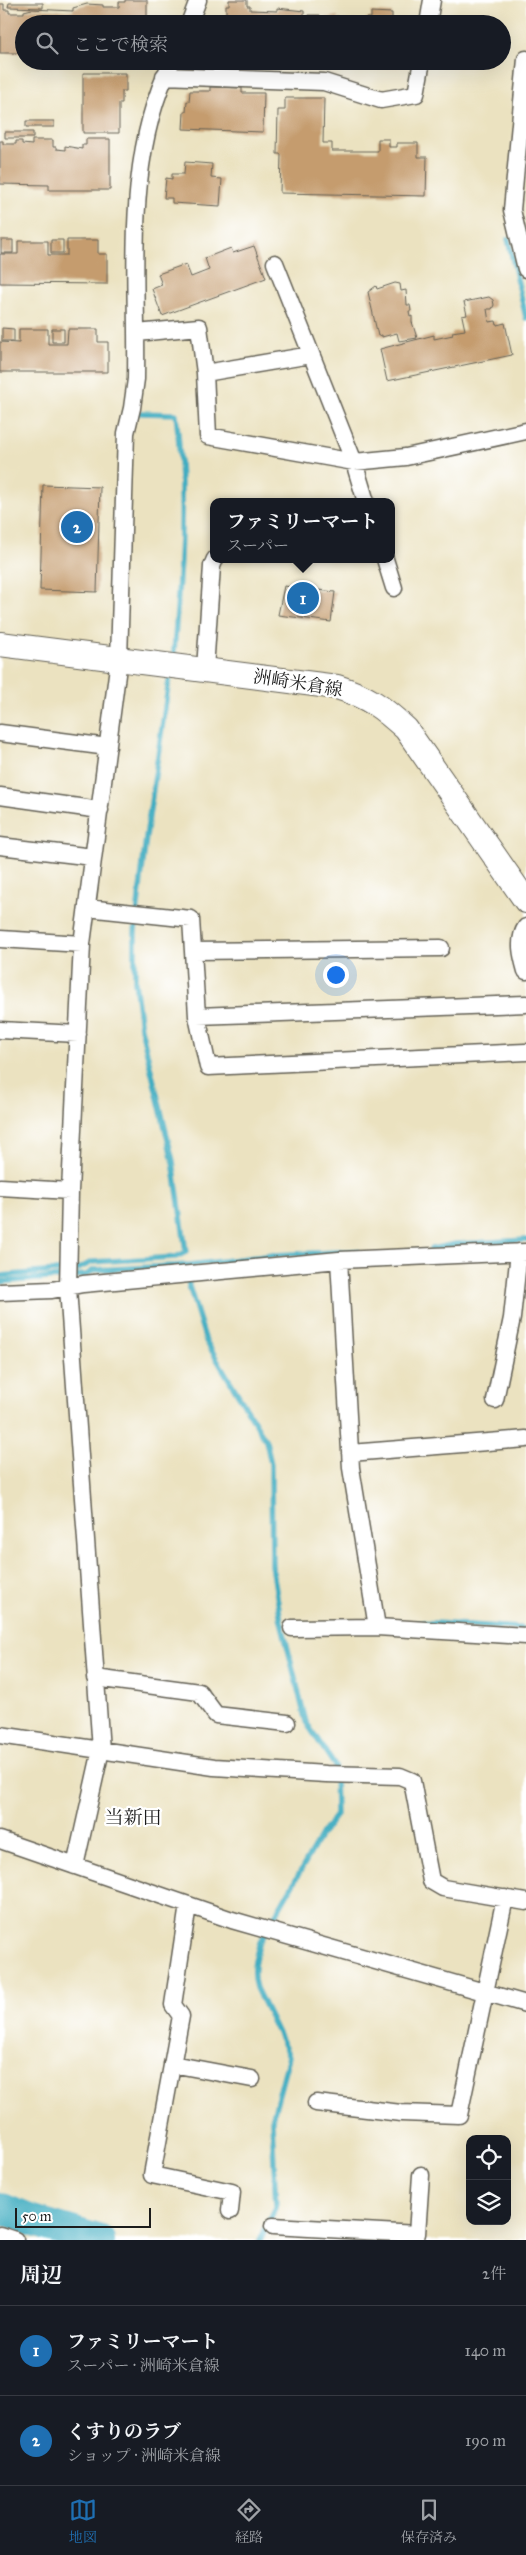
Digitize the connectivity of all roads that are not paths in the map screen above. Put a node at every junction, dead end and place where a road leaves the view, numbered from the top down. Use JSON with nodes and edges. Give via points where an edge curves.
{"nodes":[{"id":1,"x":198,"y":0,"type":"edge"},
{"id":2,"x":432,"y":0,"type":"edge"},
{"id":3,"x":192,"y":15,"type":"edge"},
{"id":4,"x":430,"y":15,"type":"edge"},
{"id":5,"x":526,"y":59,"type":"edge"},
{"id":6,"x":167,"y":70,"type":"edge"},
{"id":7,"x":190,"y":70,"type":"edge"},
{"id":8,"x":420,"y":70,"type":"edge"},
{"id":9,"x":519,"y":212,"type":"edge"},
{"id":10,"x":275,"y":263,"type":"dead end"},
{"id":11,"x":526,"y":269,"type":"edge"},
{"id":12,"x":137,"y":333,"type":"junction"},
{"id":13,"x":311,"y":355,"type":"junction"},
{"id":14,"x":205,"y":373,"type":"junction"},
{"id":15,"x":526,"y":431,"type":"edge"},
{"id":16,"x":354,"y":462,"type":"junction"},
{"id":17,"x":365,"y":498,"type":"edge"},
{"id":18,"x":213,"y":563,"type":"edge"},
{"id":19,"x":386,"y":563,"type":"edge"},
{"id":20,"x":394,"y":588,"type":"dead end"},
{"id":21,"x":0,"y":644,"type":"edge"},
{"id":22,"x":119,"y":659,"type":"junction"},
{"id":23,"x":205,"y":669,"type":"junction"},
{"id":24,"x":0,"y":733,"type":"edge"},
{"id":25,"x":108,"y":747,"type":"junction"},
{"id":26,"x":0,"y":796,"type":"edge"},
{"id":27,"x":100,"y":810,"type":"junction"},
{"id":28,"x":0,"y":846,"type":"edge"},
{"id":29,"x":93,"y":857,"type":"junction"},
{"id":30,"x":526,"y":901,"type":"edge"},
{"id":31,"x":87,"y":908,"type":"junction"},
{"id":32,"x":526,"y":927,"type":"edge"},
{"id":33,"x":0,"y":939,"type":"edge"},
{"id":34,"x":82,"y":944,"type":"junction"},
{"id":35,"x":441,"y":948,"type":"dead end"},
{"id":36,"x":194,"y":951,"type":"junction"},
{"id":37,"x":526,"y":970,"type":"edge"},
{"id":38,"x":526,"y":1004,"type":"edge"},
{"id":39,"x":197,"y":1016,"type":"junction"},
{"id":40,"x":0,"y":1030,"type":"edge"},
{"id":41,"x":78,"y":1034,"type":"junction"},
{"id":42,"x":526,"y":1052,"type":"edge"},
{"id":43,"x":0,"y":1187,"type":"edge"},
{"id":44,"x":70,"y":1191,"type":"junction"},
{"id":45,"x":522,"y":1252,"type":"edge"},
{"id":46,"x":339,"y":1260,"type":"junction"},
{"id":47,"x":68,"y":1279,"type":"junction"},
{"id":48,"x":0,"y":1292,"type":"edge"},
{"id":49,"x":495,"y":1400,"type":"dead end"},
{"id":50,"x":526,"y":1439,"type":"edge"},
{"id":51,"x":350,"y":1453,"type":"junction"},
{"id":52,"x":376,"y":1622,"type":"junction"},
{"id":53,"x":292,"y":1628,"type":"dead end"},
{"id":54,"x":526,"y":1636,"type":"edge"},
{"id":55,"x":95,"y":1678,"type":"junction"},
{"id":56,"x":287,"y":1722,"type":"dead end"},
{"id":57,"x":0,"y":1735,"type":"edge"},
{"id":58,"x":101,"y":1750,"type":"junction"},
{"id":59,"x":0,"y":1840,"type":"edge"},
{"id":60,"x":75,"y":1866,"type":"junction"},
{"id":61,"x":505,"y":1898,"type":"junction"},
{"id":62,"x":526,"y":1902,"type":"edge"},
{"id":63,"x":188,"y":1905,"type":"junction"},
{"id":64,"x":486,"y":1993,"type":"junction"},
{"id":65,"x":526,"y":2004,"type":"edge"},
{"id":66,"x":172,"y":2064,"type":"junction"},
{"id":67,"x":252,"y":2078,"type":"dead end"},
{"id":68,"x":316,"y":2103,"type":"dead end"},
{"id":69,"x":421,"y":2175,"type":"dead end"},
{"id":70,"x":230,"y":2211,"type":"dead end"},
{"id":71,"x":273,"y":2226,"type":"dead end"},
{"id":72,"x":0,"y":2235,"type":"edge"},
{"id":73,"x":365,"y":2236,"type":"edge"},
{"id":74,"x":14,"y":2240,"type":"edge"}],
"edges":[{"from":1,"to":3,"type":"street"},
{"from":2,"to":4,"type":"street"},
{"from":5,"to":9,"type":"street"},
{"from":6,"to":12,"type":"street","via":[[151,112],[141,157],[137,204]]},
{"from":7,"to":8,"type":"street","via":[[324,82],[381,100],[416,94]]},
{"from":9,"to":11,"type":"street"},
{"from":10,"to":13,"type":"street"},
{"from":12,"to":14,"type":"street","via":[[198,327]]},
{"from":12,"to":22,"type":"street","via":[[136,379],[126,433]]},
{"from":13,"to":14,"type":"street"},
{"from":13,"to":16,"type":"street"},
{"from":14,"to":16,"type":"street","via":[[208,436]]},
{"from":15,"to":16,"type":"street","via":[[406,458]]},
{"from":16,"to":17,"type":"street"},
{"from":18,"to":23,"type":"street"},
{"from":19,"to":20,"type":"street"},
{"from":21,"to":22,"type":"main road","name":"洲崎米倉線"},
{"from":22,"to":23,"type":"main road","name":"洲崎米倉線"},
{"from":22,"to":25,"type":"street"},
{"from":23,"to":30,"type":"main road","name":"洲崎米倉線","via":[[337,687],[363,695],[387,712],[422,750]]},
{"from":24,"to":25,"type":"street"},
{"from":25,"to":27,"type":"street"},
{"from":26,"to":27,"type":"street"},
{"from":27,"to":29,"type":"street"},
{"from":28,"to":29,"type":"street"},
{"from":29,"to":31,"type":"street"},
{"from":31,"to":34,"type":"street"},
{"from":31,"to":36,"type":"street","via":[[191,918]]},
{"from":32,"to":37,"type":"street","via":[[522,933],[521,954]]},
{"from":33,"to":34,"type":"street"},
{"from":34,"to":41,"type":"street"},
{"from":35,"to":36,"type":"street"},
{"from":36,"to":39,"type":"street"},
{"from":38,"to":39,"type":"street"},
{"from":39,"to":42,"type":"street","via":[[208,1067]]},
{"from":40,"to":41,"type":"street"},
{"from":41,"to":44,"type":"street"},
{"from":43,"to":44,"type":"street"},
{"from":44,"to":47,"type":"street"},
{"from":45,"to":46,"type":"street"},
{"from":45,"to":49,"type":"street"},
{"from":46,"to":47,"type":"street","via":[[83,1284]]},
{"from":46,"to":51,"type":"street"},
{"from":47,"to":48,"type":"street"},
{"from":47,"to":55,"type":"street"},
{"from":50,"to":51,"type":"street"},
{"from":51,"to":52,"type":"street"},
{"from":52,"to":53,"type":"street"},
{"from":52,"to":54,"type":"street"},
{"from":55,"to":56,"type":"street","via":[[199,1692],[216,1715]]},
{"from":55,"to":58,"type":"street"},
{"from":57,"to":58,"type":"street"},
{"from":58,"to":60,"type":"street"},
{"from":58,"to":61,"type":"street","via":[[214,1767],[400,1776],[412,1781],[430,1881],[442,1888]]},
{"from":59,"to":60,"type":"street"},
{"from":60,"to":63,"type":"street"},
{"from":61,"to":62,"type":"street"},
{"from":61,"to":64,"type":"street"},
{"from":63,"to":64,"type":"street","via":[[266,1931]]},
{"from":63,"to":66,"type":"street","via":[[173,2005],[181,2016]]},
{"from":64,"to":65,"type":"street"},
{"from":64,"to":68,"type":"street","via":[[459,2115],[401,2113]]},
{"from":66,"to":67,"type":"street"},
{"from":66,"to":70,"type":"street","via":[[152,2174],[232,2192]]},
{"from":69,"to":73,"type":"street","via":[[417,2234]]},
{"from":71,"to":73,"type":"street"},
{"from":72,"to":74,"type":"street"}]}
